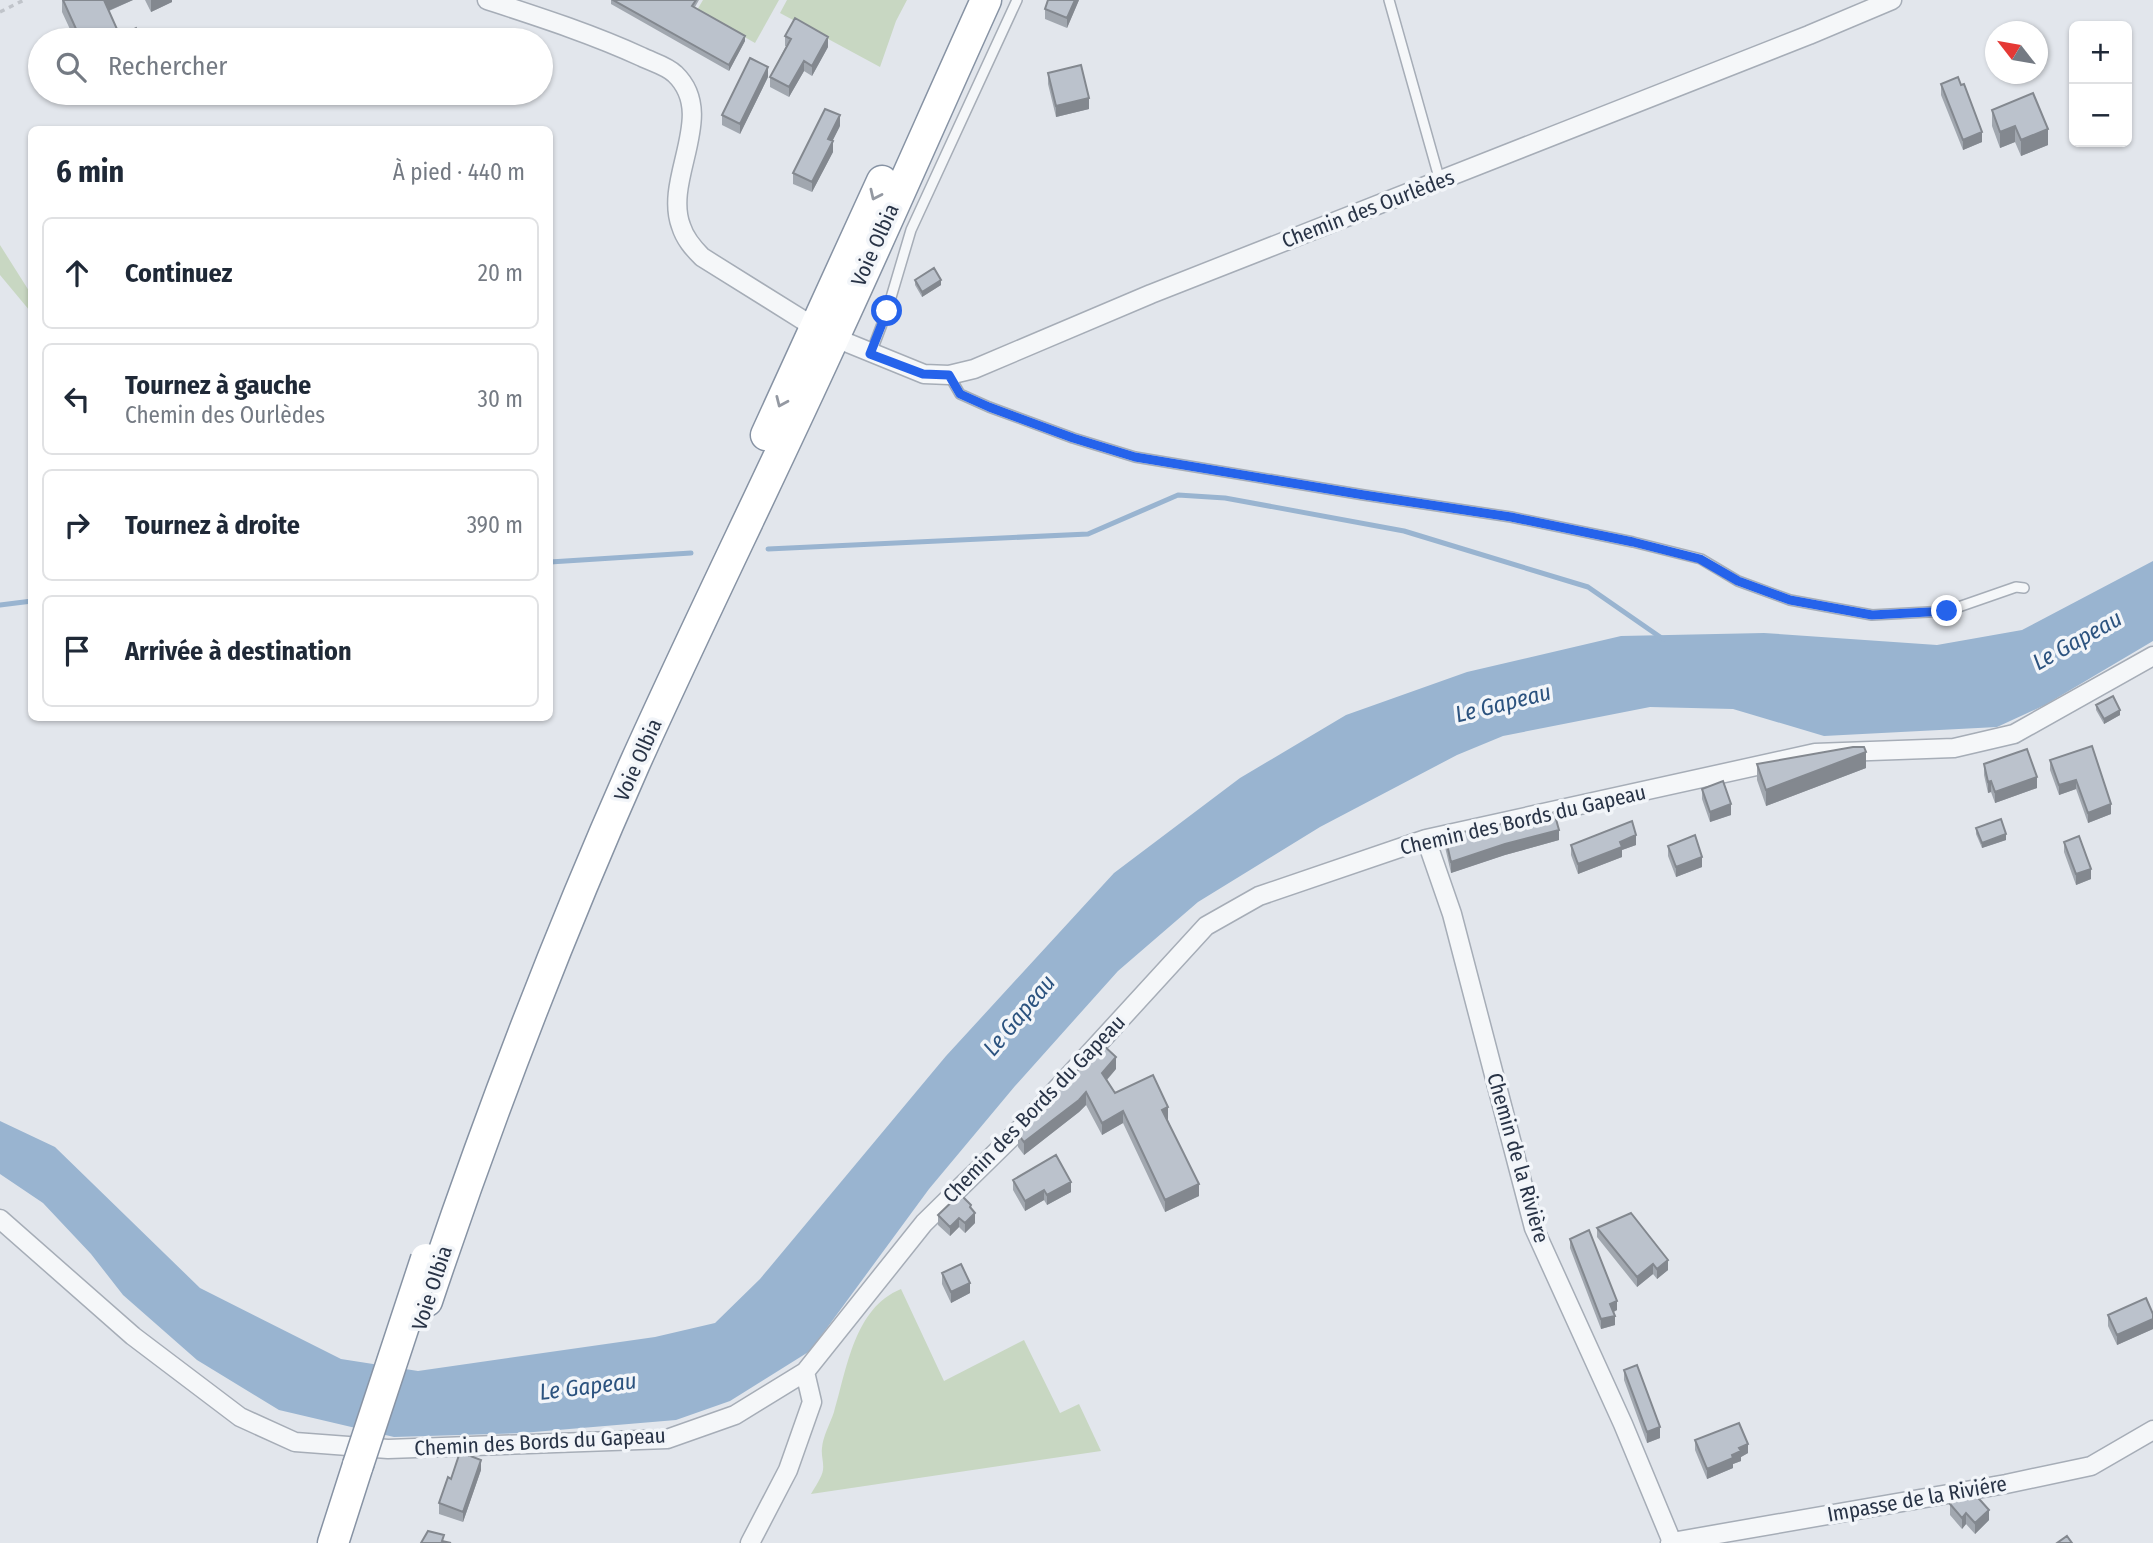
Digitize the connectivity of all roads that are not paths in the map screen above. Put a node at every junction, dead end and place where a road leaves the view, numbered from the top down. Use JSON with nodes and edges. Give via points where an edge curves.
{"nodes":[{"id":1,"x":487,"y":0,"type":"edge"},
{"id":2,"x":967,"y":0,"type":"edge"},
{"id":3,"x":986,"y":0,"type":"edge"},
{"id":4,"x":1017,"y":0,"type":"edge"},
{"id":5,"x":1389,"y":0,"type":"edge"},
{"id":6,"x":1892,"y":0,"type":"edge"},
{"id":7,"x":1440,"y":181,"type":"junction"},
{"id":8,"x":806,"y":322,"type":"dead end"},
{"id":9,"x":844,"y":341,"type":"dead end"},
{"id":10,"x":870,"y":354,"type":"junction"},
{"id":11,"x":949,"y":375,"type":"junction"},
{"id":12,"x":2024,"y":588,"type":"dead end"},
{"id":13,"x":2153,"y":656,"type":"edge"},
{"id":14,"x":1426,"y":839,"type":"junction"},
{"id":15,"x":0,"y":1219,"type":"edge"},
{"id":16,"x":433,"y":1261,"type":"junction"},
{"id":17,"x":805,"y":1372,"type":"junction"},
{"id":18,"x":2153,"y":1430,"type":"edge"},
{"id":19,"x":364,"y":1467,"type":"junction"},
{"id":20,"x":1671,"y":1542,"type":"edge"},
{"id":21,"x":332,"y":1543,"type":"edge"},
{"id":22,"x":347,"y":1543,"type":"edge"},
{"id":23,"x":750,"y":1543,"type":"edge"}],
"edges":[{"from":1,"to":8,"type":"street","via":[[613,44],[673,72],[688,89],[693,110],[677,203],[680,226],[702,257]]},
{"from":2,"to":16,"type":"highway","name":"Voie Olbia","one_way":true,"via":[[872,200],[619,766],[463,1155]]},
{"from":3,"to":16,"type":"highway","name":"Voie Olbia","via":[[629,777]]},
{"from":4,"to":10,"type":"lane","via":[[911,230]]},
{"from":5,"to":7,"type":"lane"},
{"from":6,"to":7,"type":"street","name":"Chemin des Ourlèdes"},
{"from":7,"to":11,"type":"street","name":"Chemin des Ourlèdes","via":[[974,369]]},
{"from":9,"to":10,"type":"street","name":"Chemin des Ourlèdes"},
{"from":10,"to":11,"type":"street","name":"Chemin des Ourlèdes","via":[[923,374]]},
{"from":11,"to":12,"type":"lane","via":[[960,394],[989,407],[1135,457],[1511,517],[1633,542],[1700,559],[1738,581],[1790,600],[1872,615],[1947,611],[2015,587]]},
{"from":13,"to":14,"type":"street","name":"Chemin des Bords du Gapeau","via":[[2014,734],[1954,748],[1815,753]]},
{"from":14,"to":17,"type":"street","name":"Chemin des Bords du Gapeau","via":[[1259,896],[1206,926],[1022,1127],[924,1223]]},
{"from":14,"to":20,"type":"street","name":"Chemin de la Rivière","via":[[1452,914],[1534,1228]]},
{"from":15,"to":17,"type":"street","name":"Chemin des Bords du Gapeau","via":[[134,1336],[240,1417],[295,1442],[388,1449],[667,1439],[735,1415]]},
{"from":16,"to":19,"type":"highway","name":"Voie Olbia"},
{"from":17,"to":23,"type":"street","via":[[812,1402],[788,1470]]},
{"from":18,"to":20,"type":"street","name":"Impasse de la Riviére","via":[[2091,1466]]},
{"from":19,"to":21,"type":"highway","name":"Voie Olbia"},
{"from":19,"to":22,"type":"highway","name":"Voie Olbia"}]}
